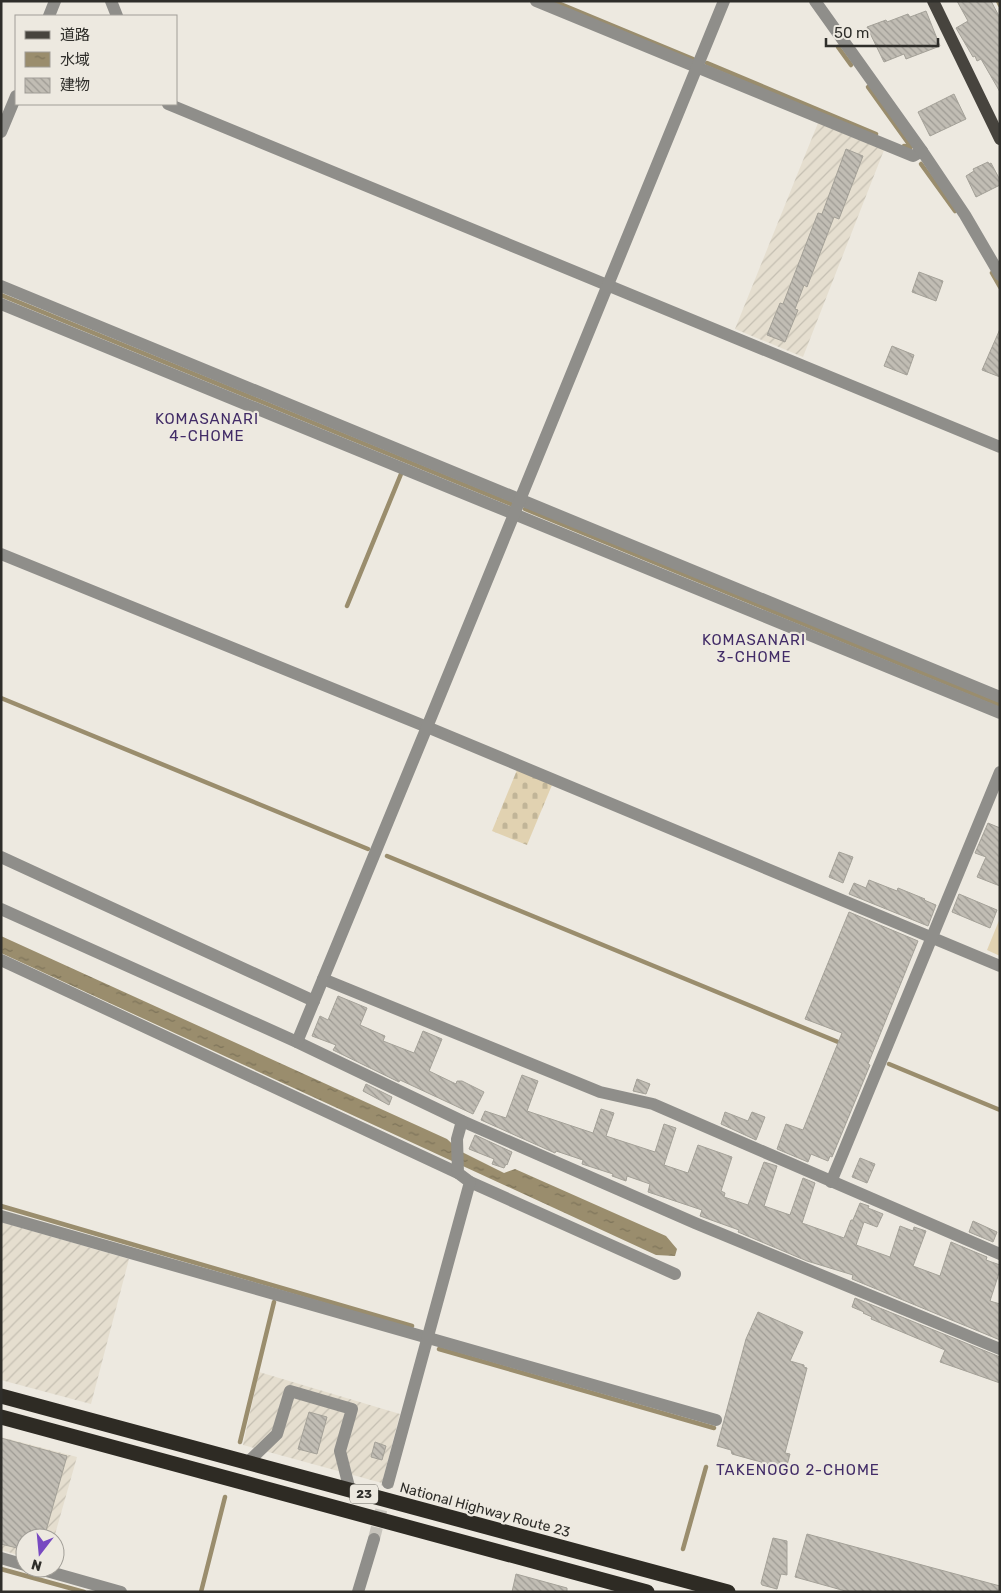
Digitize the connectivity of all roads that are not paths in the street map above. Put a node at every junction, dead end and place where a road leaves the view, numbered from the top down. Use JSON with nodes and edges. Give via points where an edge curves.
{"nodes":[{"id":1,"x":55,"y":1,"type":"edge"},
{"id":2,"x":111,"y":1,"type":"edge"},
{"id":3,"x":536,"y":1,"type":"edge"},
{"id":4,"x":724,"y":1,"type":"edge"},
{"id":5,"x":815,"y":1,"type":"edge"},
{"id":6,"x":933,"y":1,"type":"edge"},
{"id":7,"x":49,"y":15,"type":"edge"},
{"id":8,"x":117,"y":15,"type":"edge"},
{"id":9,"x":696,"y":68,"type":"junction"},
{"id":10,"x":15,"y":98,"type":"edge"},
{"id":11,"x":170,"y":105,"type":"edge"},
{"id":12,"x":1,"y":132,"type":"edge"},
{"id":13,"x":1000,"y":139,"type":"edge"},
{"id":14,"x":922,"y":151,"type":"junction"},
{"id":15,"x":1000,"y":275,"type":"edge"},
{"id":16,"x":608,"y":285,"type":"junction"},
{"id":17,"x":1,"y":286,"type":"edge"},
{"id":18,"x":1,"y":304,"type":"edge"},
{"id":19,"x":1000,"y":447,"type":"edge"},
{"id":20,"x":520,"y":499,"type":"junction"},
{"id":21,"x":514,"y":515,"type":"junction"},
{"id":22,"x":1,"y":554,"type":"edge"},
{"id":23,"x":1000,"y":697,"type":"edge"},
{"id":24,"x":1000,"y":713,"type":"edge"},
{"id":25,"x":428,"y":727,"type":"junction"},
{"id":26,"x":1000,"y":772,"type":"edge"},
{"id":27,"x":1,"y":857,"type":"edge"},
{"id":28,"x":1,"y":910,"type":"edge"},
{"id":29,"x":932,"y":938,"type":"junction"},
{"id":30,"x":1,"y":960,"type":"edge"},
{"id":31,"x":1000,"y":966,"type":"edge"},
{"id":32,"x":324,"y":979,"type":"junction"},
{"id":33,"x":314,"y":1001,"type":"junction"},
{"id":34,"x":297,"y":1042,"type":"junction"},
{"id":35,"x":462,"y":1121,"type":"junction"},
{"id":36,"x":458,"y":1169,"type":"junction"},
{"id":37,"x":470,"y":1182,"type":"junction"},
{"id":38,"x":830,"y":1182,"type":"junction"},
{"id":39,"x":1,"y":1216,"type":"edge"},
{"id":40,"x":1000,"y":1254,"type":"edge"},
{"id":41,"x":675,"y":1274,"type":"dead end"},
{"id":42,"x":429,"y":1338,"type":"junction"},
{"id":43,"x":1000,"y":1349,"type":"edge"},
{"id":44,"x":1,"y":1396,"type":"edge"},
{"id":45,"x":1,"y":1417,"type":"edge"},
{"id":46,"x":716,"y":1420,"type":"dead end"},
{"id":47,"x":247,"y":1463,"type":"junction"},
{"id":48,"x":388,"y":1483,"type":"tunnel mouth"},
{"id":49,"x":350,"y":1490,"type":"junction"},
{"id":50,"x":374,"y":1539,"type":"tunnel mouth"},
{"id":51,"x":1,"y":1558,"type":"edge"},
{"id":52,"x":15,"y":1562,"type":"edge"},
{"id":53,"x":65,"y":1576,"type":"edge"},
{"id":54,"x":121,"y":1592,"type":"edge"},
{"id":55,"x":358,"y":1592,"type":"edge"},
{"id":56,"x":647,"y":1592,"type":"edge"},
{"id":57,"x":728,"y":1592,"type":"edge"}],
"edges":[{"from":1,"to":7,"type":"street"},
{"from":2,"to":8,"type":"street"},
{"from":3,"to":9,"type":"street"},
{"from":4,"to":9,"type":"street"},
{"from":5,"to":14,"type":"street"},
{"from":6,"to":13,"type":"main road"},
{"from":9,"to":14,"type":"street","via":[[913,156]]},
{"from":9,"to":16,"type":"street"},
{"from":10,"to":12,"type":"street"},
{"from":11,"to":16,"type":"street"},
{"from":14,"to":15,"type":"street"},
{"from":16,"to":19,"type":"street"},
{"from":16,"to":20,"type":"street"},
{"from":17,"to":20,"type":"street"},
{"from":18,"to":21,"type":"street"},
{"from":20,"to":21,"type":"street"},
{"from":20,"to":23,"type":"street"},
{"from":21,"to":24,"type":"street"},
{"from":21,"to":25,"type":"street"},
{"from":22,"to":25,"type":"street"},
{"from":25,"to":29,"type":"street"},
{"from":25,"to":32,"type":"street"},
{"from":26,"to":29,"type":"street"},
{"from":27,"to":33,"type":"street"},
{"from":28,"to":34,"type":"street"},
{"from":29,"to":31,"type":"street"},
{"from":29,"to":38,"type":"street"},
{"from":30,"to":36,"type":"street"},
{"from":32,"to":33,"type":"street"},
{"from":32,"to":38,"type":"street","via":[[600,1092],[653,1104]]},
{"from":33,"to":34,"type":"street"},
{"from":34,"to":35,"type":"street"},
{"from":35,"to":36,"type":"street","via":[[457,1139]]},
{"from":35,"to":43,"type":"street","via":[[695,1223]]},
{"from":36,"to":37,"type":"street"},
{"from":37,"to":41,"type":"street"},
{"from":37,"to":42,"type":"street"},
{"from":38,"to":40,"type":"street"},
{"from":39,"to":42,"type":"street"},
{"from":42,"to":46,"type":"street"},
{"from":42,"to":48,"type":"street"},
{"from":44,"to":47,"type":"highway","name":"National Highway Route 23","number":"23"},
{"from":45,"to":56,"type":"highway","number":"23"},
{"from":47,"to":49,"type":"highway","name":"National Highway Route 23","number":"23"},
{"from":47,"to":49,"type":"street","via":[[278,1434],[290,1391],[352,1409],[340,1451]]},
{"from":49,"to":57,"type":"highway","name":"National Highway Route 23","number":"23"},
{"from":50,"to":55,"type":"street"},
{"from":51,"to":52,"type":"street"},
{"from":53,"to":54,"type":"street"}]}
